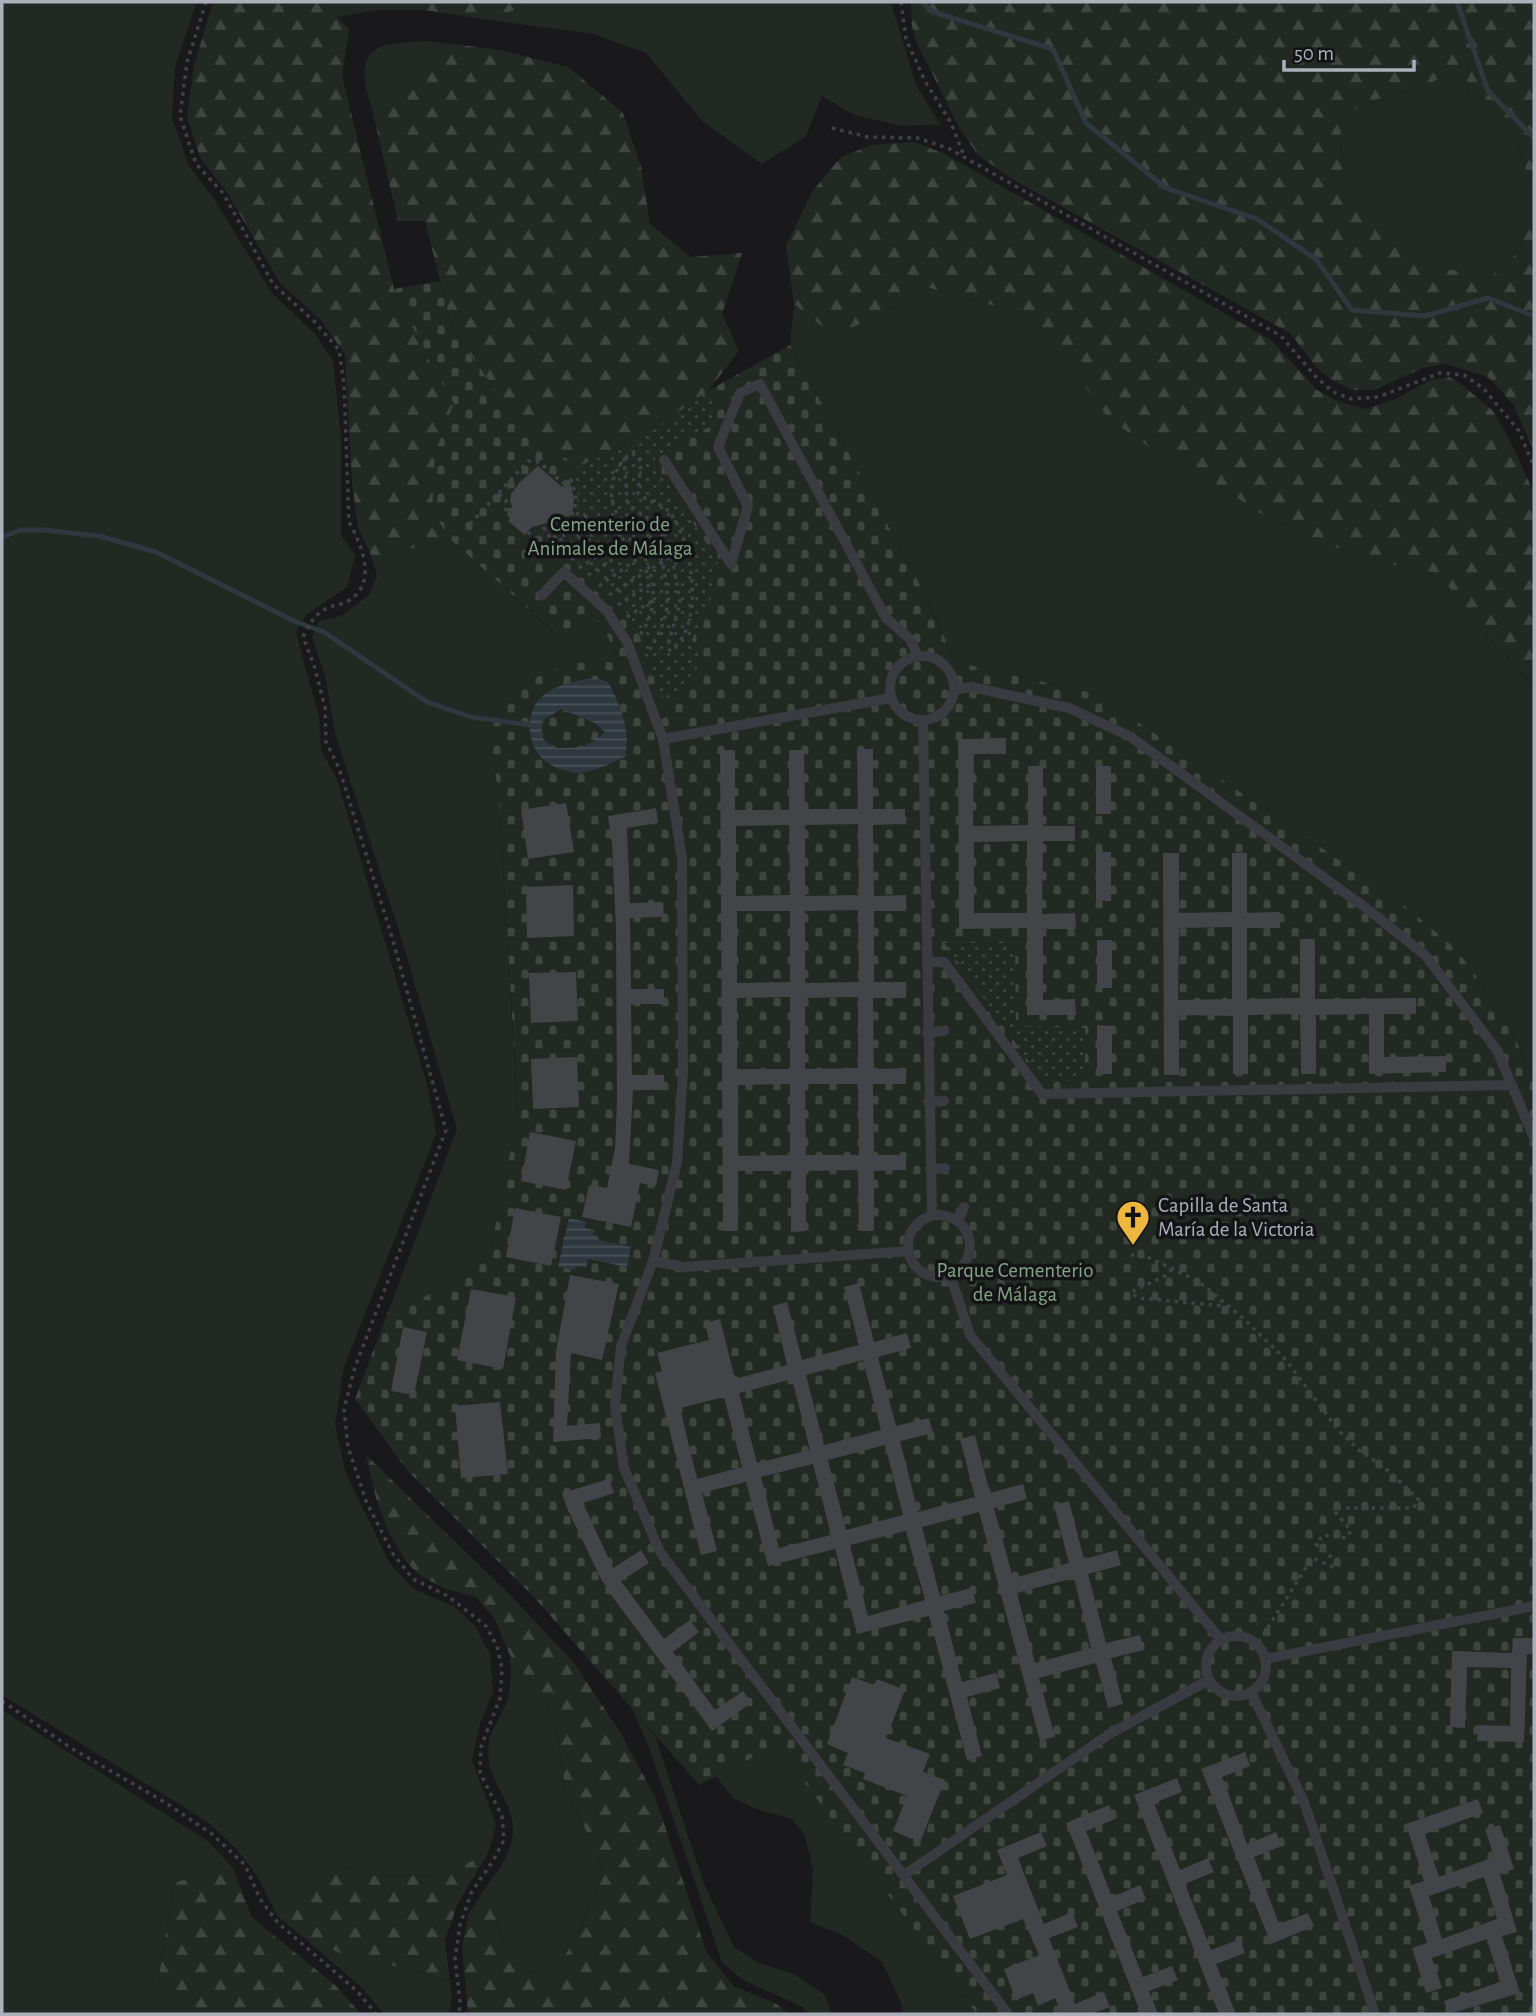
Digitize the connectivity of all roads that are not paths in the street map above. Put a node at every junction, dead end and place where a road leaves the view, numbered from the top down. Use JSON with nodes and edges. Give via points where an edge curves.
{"nodes":[{"id":1,"x":664,"y":460,"type":"dead end"},
{"id":2,"x":542,"y":595,"type":"dead end"},
{"id":3,"x":918,"y":656,"type":"junction"},
{"id":4,"x":954,"y":690,"type":"junction"},
{"id":5,"x":891,"y":698,"type":"junction"},
{"id":6,"x":923,"y":721,"type":"junction"},
{"id":7,"x":663,"y":739,"type":"junction"},
{"id":8,"x":927,"y":962,"type":"junction"},
{"id":9,"x":944,"y":1031,"type":"dead end"},
{"id":10,"x":927,"y":1033,"type":"junction"},
{"id":11,"x":1512,"y":1084,"type":"junction"},
{"id":12,"x":928,"y":1101,"type":"junction"},
{"id":13,"x":944,"y":1101,"type":"dead end"},
{"id":14,"x":1534,"y":1138,"type":"edge"},
{"id":15,"x":945,"y":1168,"type":"dead end"},
{"id":16,"x":930,"y":1169,"type":"junction"},
{"id":17,"x":964,"y":1208,"type":"dead end"},
{"id":18,"x":932,"y":1216,"type":"junction"},
{"id":19,"x":958,"y":1221,"type":"junction"},
{"id":20,"x":909,"y":1251,"type":"junction"},
{"id":21,"x":653,"y":1261,"type":"junction"},
{"id":22,"x":950,"y":1275,"type":"junction"},
{"id":23,"x":1534,"y":1606,"type":"edge"},
{"id":24,"x":1221,"y":1640,"type":"junction"},
{"id":25,"x":1265,"y":1659,"type":"junction"},
{"id":26,"x":1209,"y":1680,"type":"junction"},
{"id":27,"x":1251,"y":1692,"type":"junction"},
{"id":28,"x":904,"y":1875,"type":"junction"},
{"id":29,"x":1008,"y":2014,"type":"edge"},
{"id":30,"x":1375,"y":2014,"type":"edge"}],
"edges":[{"from":1,"to":3,"type":"lane","via":[[731,564],[748,506],[718,446],[740,393],[761,384],[886,618],[910,639]]},
{"from":2,"to":7,"type":"lane","via":[[564,572],[607,611],[627,642]]},
{"from":3,"to":4,"type":"lane","via":[[944,664]]},
{"from":3,"to":5,"type":"lane","via":[[895,671]]},
{"from":4,"to":6,"type":"lane","via":[[944,711]]},
{"from":4,"to":11,"type":"lane","via":[[971,687],[1069,708],[1131,737],[1425,956],[1497,1050]]},
{"from":5,"to":6,"type":"lane","via":[[897,710]]},
{"from":5,"to":7,"type":"lane"},
{"from":6,"to":8,"type":"lane"},
{"from":7,"to":21,"type":"lane","via":[[682,858],[683,1072],[677,1163]]},
{"from":8,"to":10,"type":"lane"},
{"from":8,"to":11,"type":"lane","via":[[944,962],[1042,1094]]},
{"from":9,"to":10,"type":"lane"},
{"from":10,"to":12,"type":"lane"},
{"from":11,"to":14,"type":"lane"},
{"from":12,"to":13,"type":"lane"},
{"from":12,"to":16,"type":"lane"},
{"from":15,"to":16,"type":"lane"},
{"from":16,"to":18,"type":"lane"},
{"from":17,"to":19,"type":"lane"},
{"from":18,"to":19,"type":"lane"},
{"from":18,"to":20,"type":"lane","via":[[913,1229]]},
{"from":19,"to":22,"type":"lane","via":[[970,1244],[961,1268]]},
{"from":20,"to":21,"type":"lane","via":[[684,1267]]},
{"from":20,"to":22,"type":"lane","via":[[923,1273]]},
{"from":21,"to":28,"type":"lane","via":[[621,1346],[615,1406],[624,1468],[660,1552]]},
{"from":22,"to":24,"type":"lane","via":[[970,1335]]},
{"from":23,"to":25,"type":"lane"},
{"from":24,"to":25,"type":"lane","via":[[1248,1638]]},
{"from":24,"to":26,"type":"lane","via":[[1207,1657]]},
{"from":25,"to":27,"type":"lane","via":[[1260,1683]]},
{"from":26,"to":27,"type":"lane","via":[[1220,1692],[1235,1696]]},
{"from":26,"to":28,"type":"lane","via":[[1111,1733]]},
{"from":27,"to":30,"type":"lane","via":[[1304,1802]]},
{"from":28,"to":29,"type":"lane"}]}
